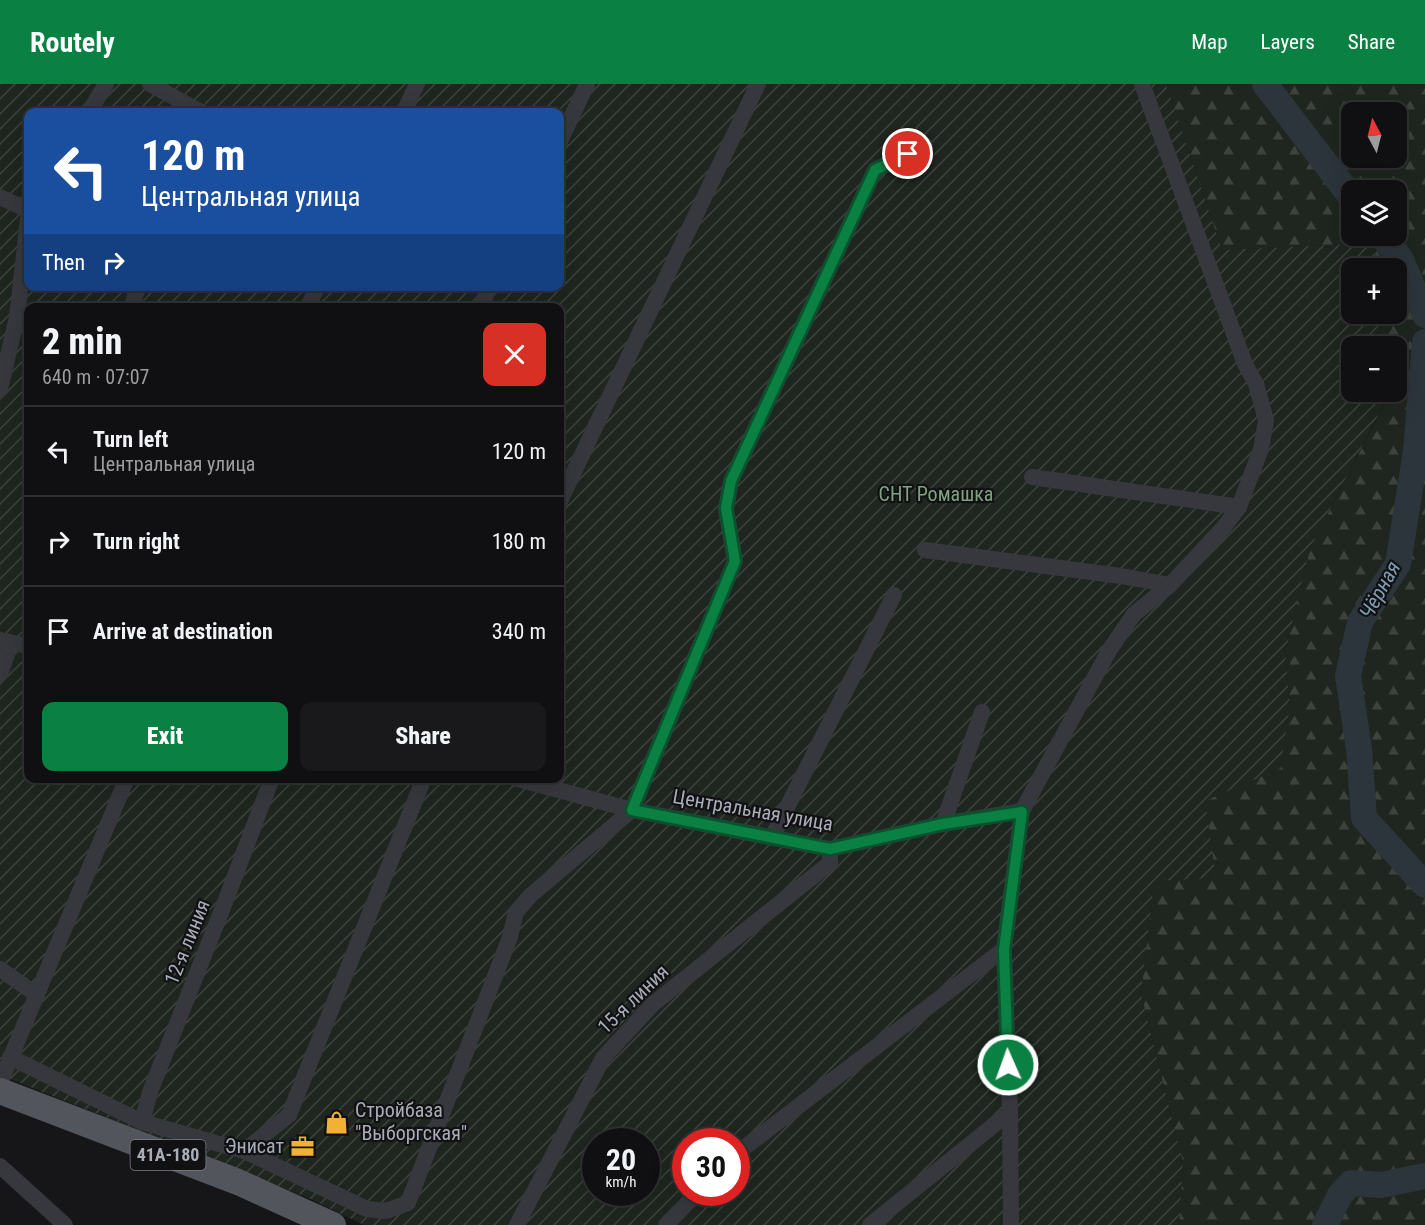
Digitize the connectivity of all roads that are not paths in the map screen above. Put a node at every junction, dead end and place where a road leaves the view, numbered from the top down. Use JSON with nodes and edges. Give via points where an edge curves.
{"nodes":[{"id":1,"x":106,"y":84,"type":"edge"},
{"id":2,"x":150,"y":84,"type":"edge"},
{"id":3,"x":417,"y":84,"type":"edge"},
{"id":4,"x":587,"y":84,"type":"edge"},
{"id":5,"x":758,"y":84,"type":"edge"},
{"id":6,"x":1142,"y":84,"type":"edge"},
{"id":7,"x":91,"y":108,"type":"edge"},
{"id":8,"x":194,"y":108,"type":"edge"},
{"id":9,"x":406,"y":108,"type":"edge"},
{"id":10,"x":564,"y":133,"type":"edge"},
{"id":11,"x":925,"y":146,"type":"dead end"},
{"id":12,"x":0,"y":197,"type":"edge"},
{"id":13,"x":24,"y":208,"type":"edge"},
{"id":14,"x":24,"y":255,"type":"edge"},
{"id":15,"x":0,"y":389,"type":"edge"},
{"id":16,"x":1032,"y":477,"type":"dead end"},
{"id":17,"x":564,"y":493,"type":"edge"},
{"id":18,"x":1239,"y":507,"type":"junction"},
{"id":19,"x":925,"y":550,"type":"dead end"},
{"id":20,"x":1170,"y":585,"type":"junction"},
{"id":21,"x":894,"y":596,"type":"dead end"},
{"id":22,"x":6,"y":642,"type":"edge"},
{"id":23,"x":24,"y":645,"type":"edge"},
{"id":24,"x":0,"y":674,"type":"edge"},
{"id":25,"x":982,"y":712,"type":"dead end"},
{"id":26,"x":125,"y":783,"type":"edge"},
{"id":27,"x":270,"y":783,"type":"edge"},
{"id":28,"x":422,"y":783,"type":"edge"},
{"id":29,"x":532,"y":783,"type":"edge"},
{"id":30,"x":632,"y":810,"type":"junction"},
{"id":31,"x":1022,"y":812,"type":"junction"},
{"id":32,"x":943,"y":824,"type":"junction"},
{"id":33,"x":772,"y":837,"type":"junction"},
{"id":34,"x":830,"y":849,"type":"junction"},
{"id":35,"x":1004,"y":950,"type":"junction"},
{"id":36,"x":0,"y":969,"type":"edge"},
{"id":37,"x":37,"y":995,"type":"junction"},
{"id":38,"x":10,"y":1057,"type":"junction"},
{"id":39,"x":0,"y":1083,"type":"edge"},
{"id":40,"x":0,"y":1091,"type":"edge"},
{"id":41,"x":1010,"y":1112,"type":"junction"},
{"id":42,"x":142,"y":1122,"type":"junction"},
{"id":43,"x":750,"y":1143,"type":"edge"},
{"id":44,"x":244,"y":1150,"type":"junction"},
{"id":45,"x":0,"y":1166,"type":"edge"},
{"id":46,"x":684,"y":1206,"type":"edge"},
{"id":47,"x":58,"y":1223,"type":"edge"},
{"id":48,"x":333,"y":1225,"type":"edge"},
{"id":49,"x":517,"y":1225,"type":"edge"},
{"id":50,"x":666,"y":1225,"type":"edge"},
{"id":51,"x":870,"y":1225,"type":"edge"},
{"id":52,"x":1011,"y":1225,"type":"edge"}],
"edges":[{"from":1,"to":7,"type":"street"},
{"from":2,"to":8,"type":"street"},
{"from":3,"to":9,"type":"street"},
{"from":4,"to":10,"type":"street"},
{"from":5,"to":17,"type":"street"},
{"from":6,"to":18,"type":"street","via":[[1245,364],[1256,384],[1266,420],[1261,449]]},
{"from":11,"to":30,"type":"street","via":[[875,170],[731,481],[726,508],[735,561]]},
{"from":12,"to":13,"type":"street"},
{"from":14,"to":15,"type":"street","via":[[17,317]]},
{"from":16,"to":18,"type":"street"},
{"from":18,"to":20,"type":"street"},
{"from":19,"to":20,"type":"street"},
{"from":20,"to":31,"type":"street","via":[[1134,614],[1110,649]]},
{"from":21,"to":33,"type":"street"},
{"from":22,"to":23,"type":"street"},
{"from":22,"to":24,"type":"street"},
{"from":25,"to":32,"type":"street"},
{"from":26,"to":37,"type":"street"},
{"from":27,"to":42,"type":"street","name":"12-я линия","via":[[150,1092]]},
{"from":28,"to":44,"type":"street","via":[[289,1115]]},
{"from":29,"to":30,"type":"street","name":"Центральная улица"},
{"from":30,"to":33,"type":"street","name":"Центральная улица"},
{"from":30,"to":44,"type":"street","via":[[516,912],[510,937],[408,1203],[386,1211],[367,1209]]},
{"from":31,"to":32,"type":"street","name":"Центральная улица"},
{"from":31,"to":35,"type":"street"},
{"from":32,"to":34,"type":"street","name":"Центральная улица"},
{"from":33,"to":34,"type":"street","name":"Центральная улица"},
{"from":34,"to":49,"type":"street","name":"15-я линия","via":[[830,863],[653,1004],[603,1058]]},
{"from":35,"to":41,"type":"street"},
{"from":35,"to":43,"type":"street"},
{"from":36,"to":37,"type":"street"},
{"from":37,"to":38,"type":"street"},
{"from":38,"to":39,"type":"street"},
{"from":38,"to":42,"type":"street"},
{"from":40,"to":48,"type":"main road","number":"41А-180","via":[[238,1182]]},
{"from":41,"to":51,"type":"street"},
{"from":41,"to":52,"type":"street"},
{"from":42,"to":44,"type":"street"},
{"from":45,"to":47,"type":"street"},
{"from":46,"to":50,"type":"street"}]}
